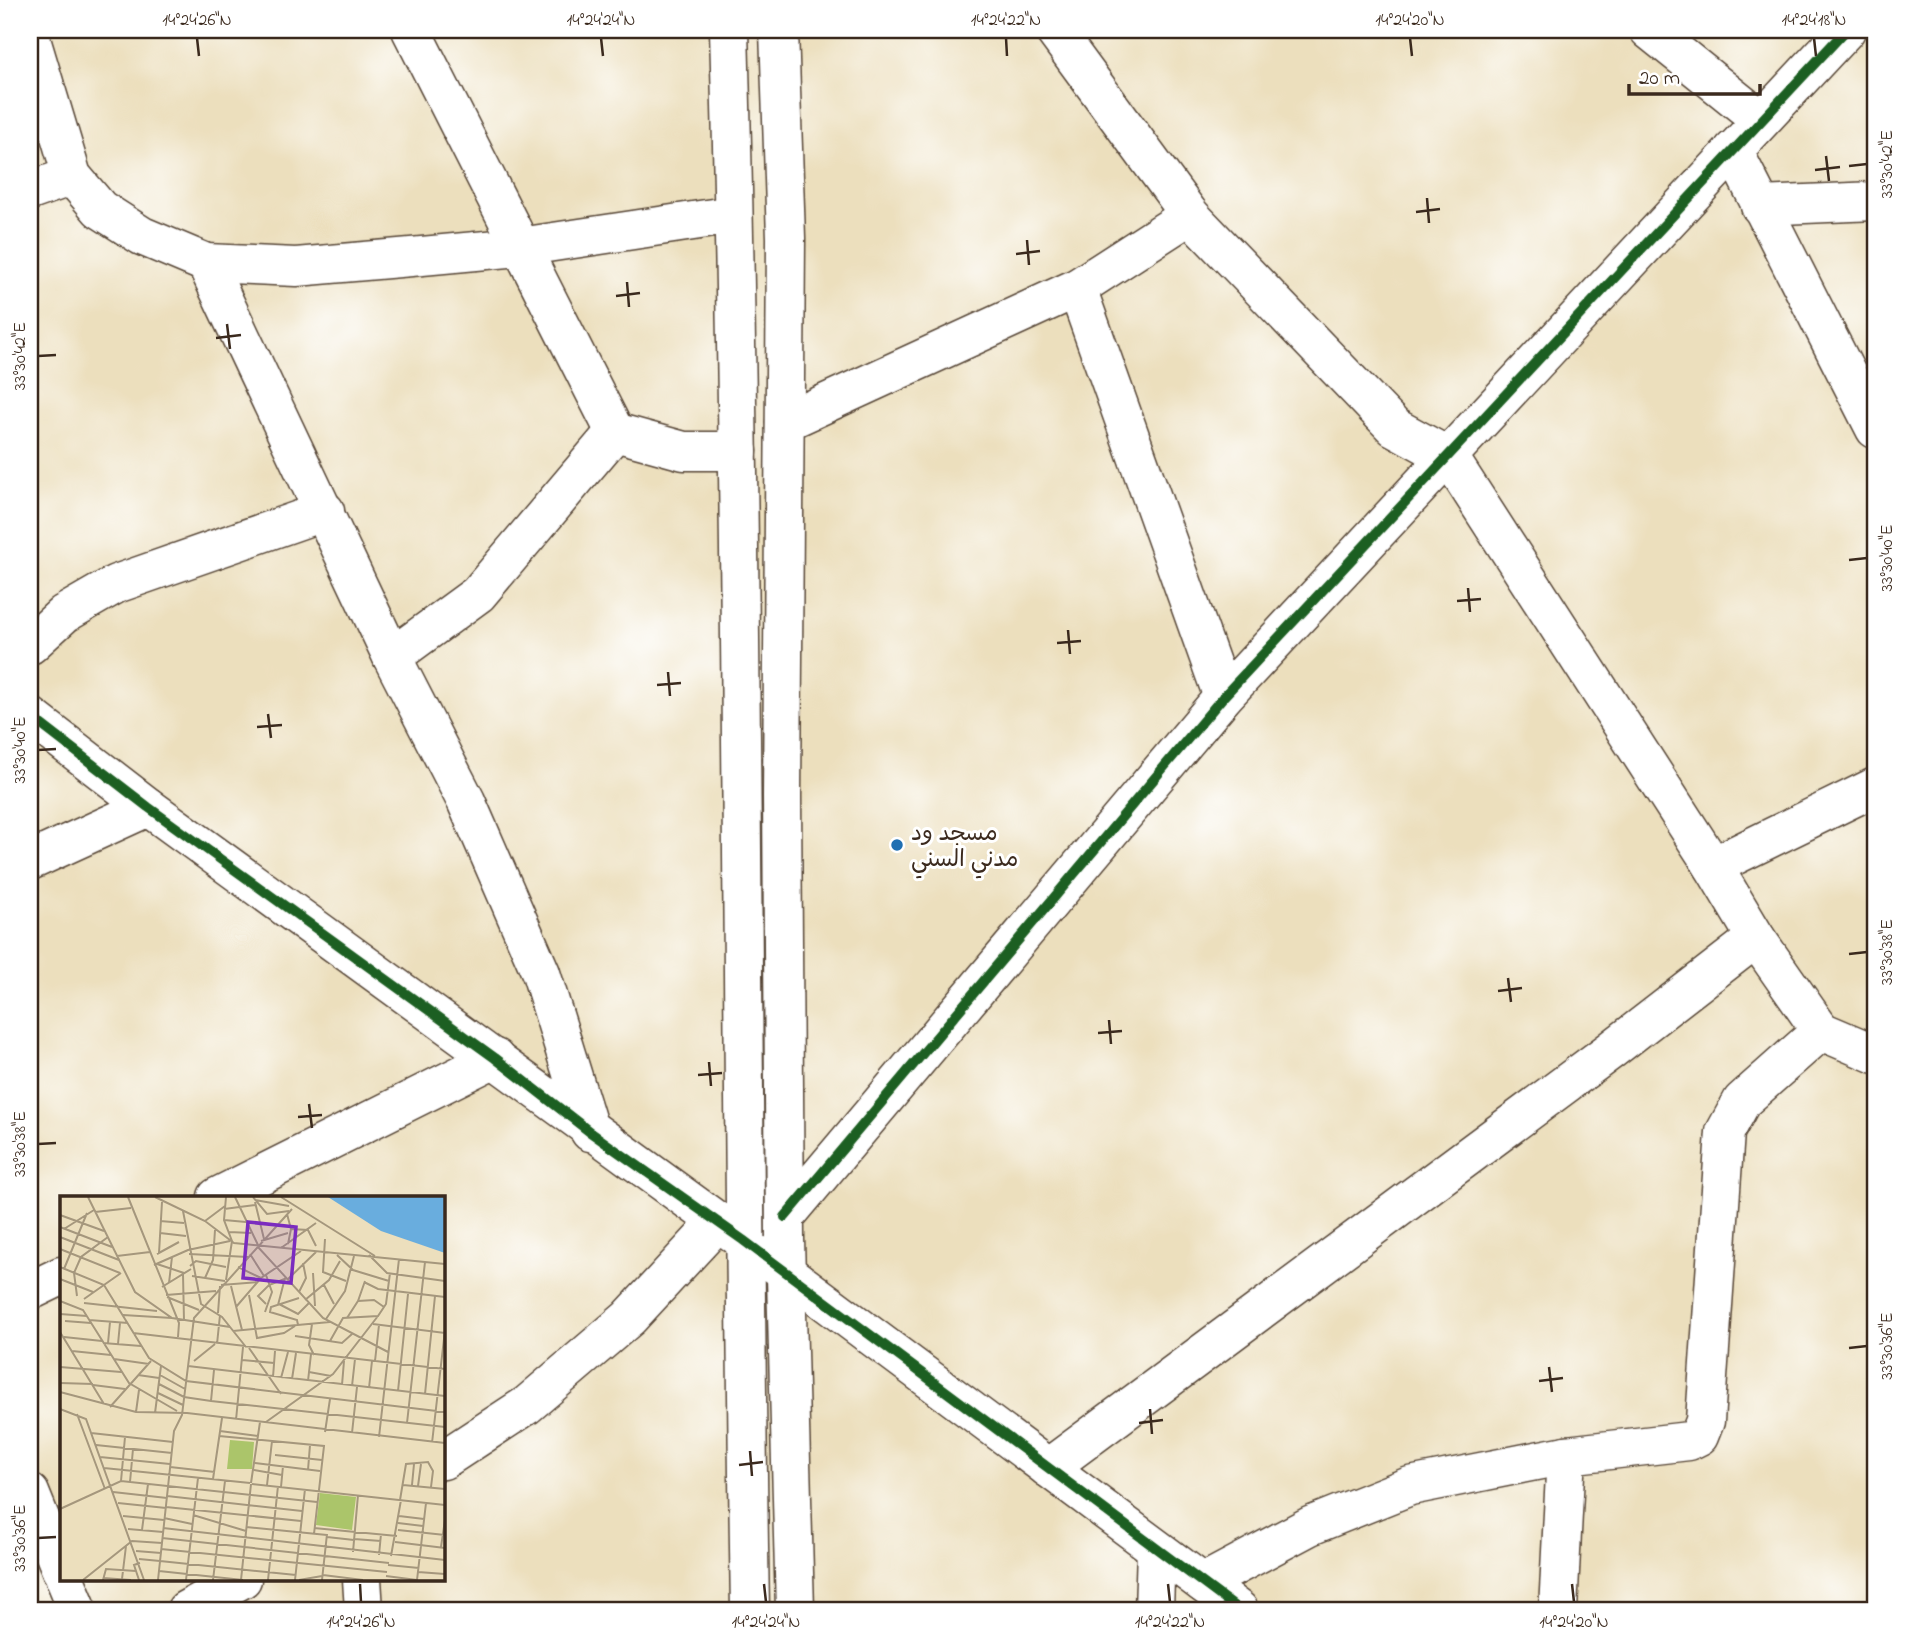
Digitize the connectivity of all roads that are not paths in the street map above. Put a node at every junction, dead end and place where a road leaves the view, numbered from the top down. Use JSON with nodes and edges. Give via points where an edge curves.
{"nodes":[{"id":1,"x":411,"y":30,"type":"edge"},
{"id":2,"x":729,"y":30,"type":"edge"},
{"id":3,"x":779,"y":30,"type":"edge"},
{"id":4,"x":1054,"y":30,"type":"edge"},
{"id":5,"x":1649,"y":30,"type":"edge"},
{"id":6,"x":1846,"y":30,"type":"edge"},
{"id":7,"x":30,"y":36,"type":"edge"},
{"id":8,"x":1760,"y":118,"type":"junction"},
{"id":9,"x":1733,"y":150,"type":"junction"},
{"id":10,"x":72,"y":176,"type":"junction"},
{"id":11,"x":30,"y":191,"type":"edge"},
{"id":12,"x":1875,"y":201,"type":"edge"},
{"id":13,"x":1760,"y":206,"type":"junction"},
{"id":14,"x":733,"y":215,"type":"junction"},
{"id":15,"x":1190,"y":215,"type":"junction"},
{"id":16,"x":520,"y":247,"type":"junction"},
{"id":17,"x":205,"y":263,"type":"junction"},
{"id":18,"x":1077,"y":288,"type":"junction"},
{"id":19,"x":785,"y":422,"type":"junction"},
{"id":20,"x":1875,"y":429,"type":"edge"},
{"id":21,"x":615,"y":432,"type":"junction"},
{"id":22,"x":738,"y":451,"type":"junction"},
{"id":23,"x":1449,"y":457,"type":"junction"},
{"id":24,"x":326,"y":511,"type":"junction"},
{"id":25,"x":30,"y":645,"type":"edge"},
{"id":26,"x":393,"y":657,"type":"junction"},
{"id":27,"x":1223,"y":697,"type":"junction"},
{"id":28,"x":30,"y":716,"type":"edge"},
{"id":29,"x":1875,"y":786,"type":"edge"},
{"id":30,"x":149,"y":807,"type":"junction"},
{"id":31,"x":30,"y":861,"type":"edge"},
{"id":32,"x":1713,"y":866,"type":"junction"},
{"id":33,"x":1756,"y":938,"type":"junction"},
{"id":34,"x":1821,"y":1031,"type":"junction"},
{"id":35,"x":1875,"y":1054,"type":"edge"},
{"id":36,"x":495,"y":1058,"type":"junction"},
{"id":37,"x":590,"y":1132,"type":"junction"},
{"id":38,"x":219,"y":1196,"type":"edge"},
{"id":39,"x":785,"y":1217,"type":"junction"},
{"id":40,"x":729,"y":1232,"type":"junction"},
{"id":41,"x":786,"y":1273,"type":"junction"},
{"id":42,"x":60,"y":1276,"type":"edge"},
{"id":43,"x":30,"y":1291,"type":"edge"},
{"id":44,"x":1566,"y":1455,"type":"junction"},
{"id":45,"x":444,"y":1459,"type":"edge"},
{"id":46,"x":1048,"y":1468,"type":"junction"},
{"id":47,"x":30,"y":1493,"type":"edge"},
{"id":48,"x":1156,"y":1549,"type":"junction"},
{"id":49,"x":60,"y":1568,"type":"edge"},
{"id":50,"x":65,"y":1580,"type":"edge"},
{"id":51,"x":240,"y":1580,"type":"edge"},
{"id":52,"x":362,"y":1580,"type":"edge"},
{"id":53,"x":1203,"y":1583,"type":"junction"},
{"id":54,"x":78,"y":1610,"type":"edge"},
{"id":55,"x":186,"y":1610,"type":"edge"},
{"id":56,"x":364,"y":1610,"type":"edge"},
{"id":57,"x":750,"y":1610,"type":"edge"},
{"id":58,"x":795,"y":1610,"type":"edge"},
{"id":59,"x":1154,"y":1610,"type":"edge"},
{"id":60,"x":1239,"y":1610,"type":"edge"},
{"id":61,"x":1558,"y":1610,"type":"edge"}],
"edges":[{"from":1,"to":16,"type":"street"},
{"from":2,"to":14,"type":"street"},
{"from":3,"to":19,"type":"street","via":[[786,238]]},
{"from":4,"to":15,"type":"street"},
{"from":5,"to":8,"type":"street"},
{"from":6,"to":8,"type":"street"},
{"from":7,"to":10,"type":"street"},
{"from":8,"to":9,"type":"street"},
{"from":9,"to":13,"type":"street"},
{"from":9,"to":23,"type":"street"},
{"from":10,"to":11,"type":"street"},
{"from":10,"to":17,"type":"street","via":[[100,209],[131,229]]},
{"from":12,"to":13,"type":"street"},
{"from":13,"to":20,"type":"street"},
{"from":14,"to":16,"type":"street"},
{"from":14,"to":22,"type":"street"},
{"from":15,"to":18,"type":"street"},
{"from":15,"to":23,"type":"street","via":[[1394,427]]},
{"from":16,"to":17,"type":"street","via":[[296,267]]},
{"from":16,"to":21,"type":"street"},
{"from":17,"to":24,"type":"street"},
{"from":18,"to":19,"type":"street"},
{"from":18,"to":27,"type":"street"},
{"from":19,"to":39,"type":"street"},
{"from":21,"to":22,"type":"street","via":[[684,452]]},
{"from":21,"to":26,"type":"street","via":[[478,594]]},
{"from":22,"to":40,"type":"street"},
{"from":23,"to":27,"type":"street"},
{"from":23,"to":32,"type":"street"},
{"from":24,"to":25,"type":"street","via":[[116,584],[64,614]]},
{"from":24,"to":26,"type":"street"},
{"from":26,"to":37,"type":"street","via":[[466,801],[541,974]]},
{"from":27,"to":39,"type":"street"},
{"from":28,"to":30,"type":"street"},
{"from":29,"to":32,"type":"street"},
{"from":30,"to":31,"type":"street"},
{"from":30,"to":36,"type":"street"},
{"from":32,"to":33,"type":"street"},
{"from":33,"to":34,"type":"street"},
{"from":33,"to":46,"type":"street","via":[[1611,1051]]},
{"from":34,"to":35,"type":"street"},
{"from":34,"to":44,"type":"street","via":[[1742,1101],[1724,1132],[1705,1421],[1699,1436],[1689,1441]]},
{"from":36,"to":37,"type":"street"},
{"from":36,"to":38,"type":"street"},
{"from":37,"to":40,"type":"street"},
{"from":39,"to":41,"type":"street"},
{"from":40,"to":41,"type":"street"},
{"from":40,"to":45,"type":"street","via":[[527,1405]]},
{"from":40,"to":57,"type":"street"},
{"from":41,"to":46,"type":"street"},
{"from":41,"to":58,"type":"street"},
{"from":42,"to":43,"type":"street"},
{"from":44,"to":53,"type":"street","via":[[1410,1486],[1310,1526]]},
{"from":44,"to":61,"type":"street"},
{"from":46,"to":48,"type":"street"},
{"from":47,"to":49,"type":"street"},
{"from":48,"to":53,"type":"street"},
{"from":48,"to":59,"type":"street"},
{"from":50,"to":54,"type":"street"},
{"from":51,"to":55,"type":"street"},
{"from":52,"to":56,"type":"street"},
{"from":53,"to":60,"type":"street"}]}
